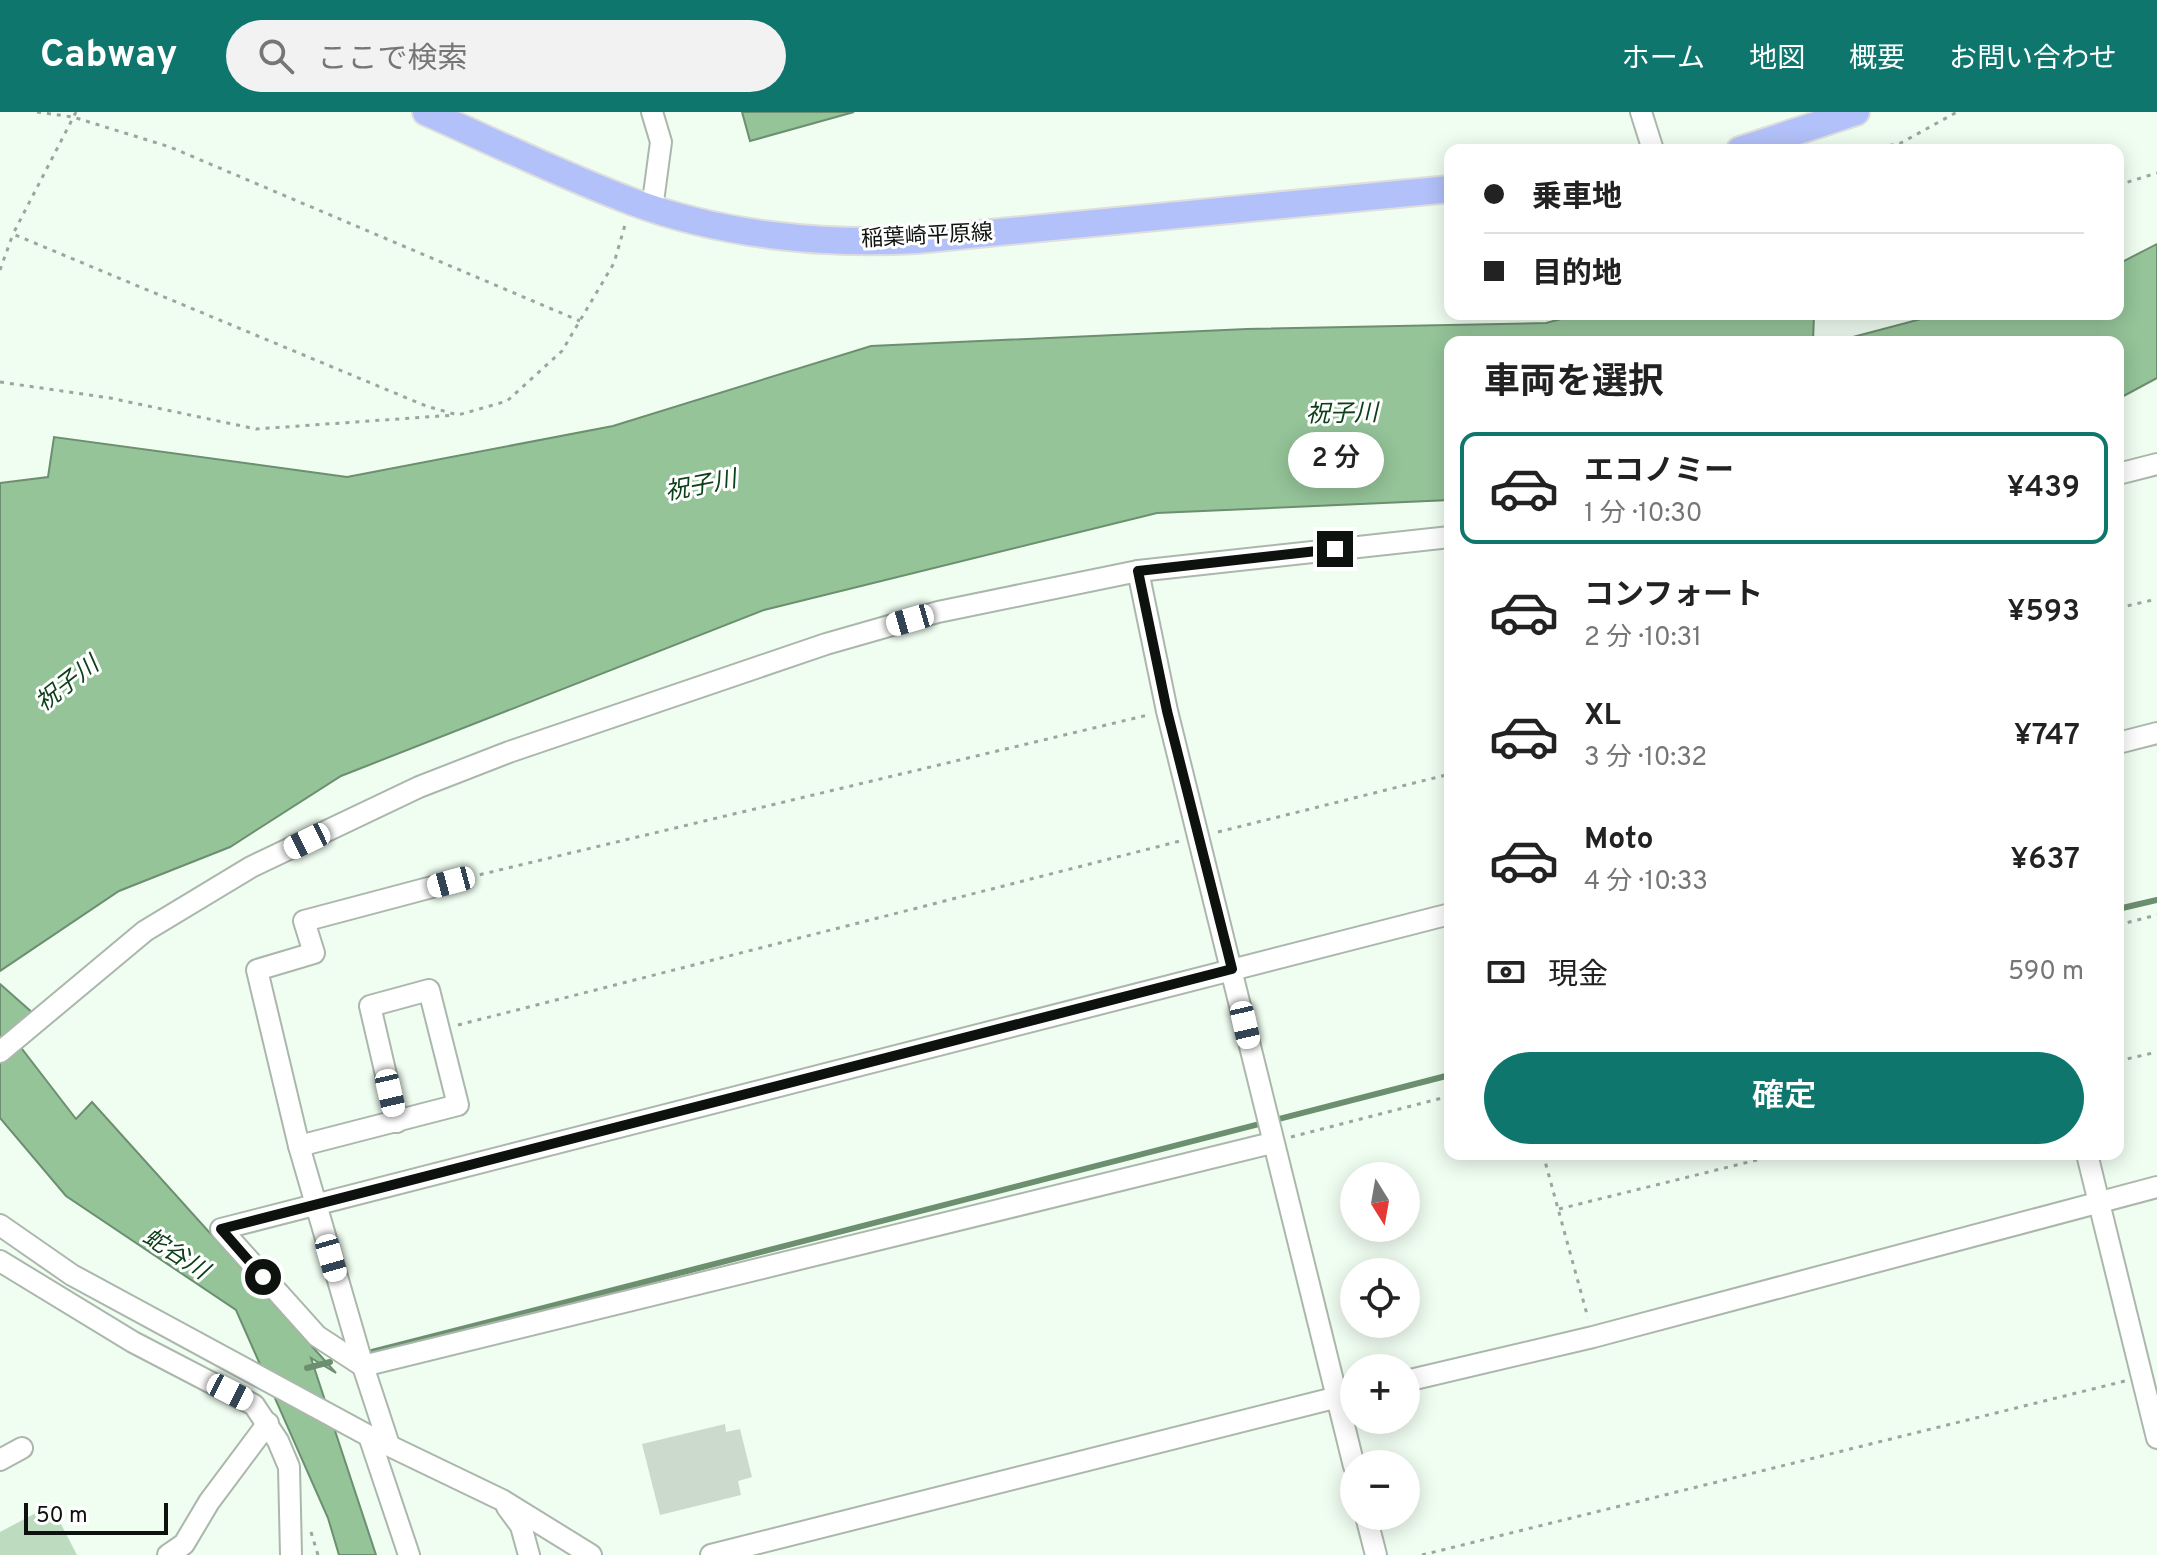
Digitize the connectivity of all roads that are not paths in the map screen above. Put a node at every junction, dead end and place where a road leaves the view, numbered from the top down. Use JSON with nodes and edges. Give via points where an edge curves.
{"nodes":[{"id":1,"x":426,"y":112,"type":"edge"},
{"id":2,"x":652,"y":112,"type":"edge"},
{"id":3,"x":1641,"y":112,"type":"edge"},
{"id":4,"x":1856,"y":112,"type":"edge"},
{"id":5,"x":1651,"y":144,"type":"edge"},
{"id":6,"x":1758,"y":144,"type":"edge"},
{"id":7,"x":1444,"y":190,"type":"edge"},
{"id":8,"x":642,"y":205,"type":"junction"},
{"id":9,"x":2157,"y":464,"type":"edge"},
{"id":10,"x":2124,"y":472,"type":"edge"},
{"id":11,"x":1444,"y":538,"type":"edge"},
{"id":12,"x":1138,"y":571,"type":"junction"},
{"id":13,"x":2157,"y":733,"type":"edge"},
{"id":14,"x":2124,"y":741,"type":"edge"},
{"id":15,"x":451,"y":882,"type":"road end"},
{"id":16,"x":1444,"y":916,"type":"edge"},
{"id":17,"x":1232,"y":969,"type":"junction"},
{"id":18,"x":0,"y":1052,"type":"edge"},
{"id":19,"x":397,"y":1122,"type":"junction"},
{"id":20,"x":1271,"y":1138,"type":"junction"},
{"id":21,"x":299,"y":1146,"type":"junction"},
{"id":22,"x":2089,"y":1160,"type":"edge"},
{"id":23,"x":2157,"y":1187,"type":"edge"},
{"id":24,"x":2100,"y":1201,"type":"junction"},
{"id":25,"x":315,"y":1203,"type":"junction"},
{"id":26,"x":0,"y":1225,"type":"edge"},
{"id":27,"x":0,"y":1261,"type":"edge"},
{"id":28,"x":148,"y":1315,"type":"junction"},
{"id":29,"x":133,"y":1342,"type":"junction"},
{"id":30,"x":363,"y":1366,"type":"junction"},
{"id":31,"x":1420,"y":1378,"type":"edge"},
{"id":32,"x":1340,"y":1379,"type":"edge"},
{"id":33,"x":1340,"y":1397,"type":"edge"},
{"id":34,"x":268,"y":1423,"type":"junction"},
{"id":35,"x":369,"y":1436,"type":"junction"},
{"id":36,"x":2157,"y":1438,"type":"edge"},
{"id":37,"x":389,"y":1445,"type":"junction"},
{"id":38,"x":22,"y":1448,"type":"dead end"},
{"id":39,"x":0,"y":1460,"type":"edge"},
{"id":40,"x":502,"y":1500,"type":"junction"},
{"id":41,"x":1370,"y":1530,"type":"edge"},
{"id":42,"x":765,"y":1542,"type":"junction"},
{"id":43,"x":168,"y":1555,"type":"edge"},
{"id":44,"x":291,"y":1555,"type":"edge"},
{"id":45,"x":409,"y":1555,"type":"edge"},
{"id":46,"x":529,"y":1555,"type":"edge"},
{"id":47,"x":591,"y":1555,"type":"edge"},
{"id":48,"x":711,"y":1555,"type":"edge"},
{"id":49,"x":747,"y":1555,"type":"edge"},
{"id":50,"x":1376,"y":1555,"type":"edge"}],
"edges":[{"from":1,"to":8,"type":"main road","name":"稲葉崎平原線"},
{"from":2,"to":8,"type":"street","via":[[661,142]]},
{"from":3,"to":5,"type":"street"},
{"from":4,"to":6,"type":"main road"},
{"from":7,"to":8,"type":"main road","name":"稲葉崎平原線","via":[[866,243],[772,234]]},
{"from":9,"to":10,"type":"street"},
{"from":11,"to":12,"type":"street"},
{"from":12,"to":17,"type":"street"},
{"from":12,"to":18,"type":"street","via":[[938,612],[826,644],[419,787],[251,867],[145,931]]},
{"from":13,"to":14,"type":"street"},
{"from":15,"to":21,"type":"street","via":[[304,921],[314,953],[257,970]]},
{"from":16,"to":17,"type":"street"},
{"from":17,"to":20,"type":"street"},
{"from":17,"to":25,"type":"street"},
{"from":19,"to":19,"type":"street","via":[[458,1105],[429,990],[370,1006]]},
{"from":19,"to":21,"type":"street"},
{"from":20,"to":30,"type":"street"},
{"from":20,"to":32,"type":"street"},
{"from":21,"to":25,"type":"street"},
{"from":22,"to":24,"type":"street"},
{"from":23,"to":24,"type":"street"},
{"from":24,"to":31,"type":"street","via":[[1593,1337]]},
{"from":24,"to":36,"type":"street"},
{"from":25,"to":30,"type":"street"},
{"from":25,"to":30,"type":"street","via":[[221,1229],[317,1336]]},
{"from":26,"to":28,"type":"street","via":[[72,1275]]},
{"from":27,"to":29,"type":"street"},
{"from":28,"to":29,"type":"street"},
{"from":28,"to":35,"type":"street"},
{"from":29,"to":34,"type":"street","via":[[254,1405]]},
{"from":30,"to":37,"type":"street"},
{"from":33,"to":42,"type":"street"},
{"from":34,"to":43,"type":"street","via":[[184,1544]]},
{"from":34,"to":44,"type":"street","via":[[289,1467]]},
{"from":35,"to":37,"type":"street"},
{"from":35,"to":45,"type":"street"},
{"from":37,"to":40,"type":"street"},
{"from":38,"to":39,"type":"street"},
{"from":40,"to":46,"type":"street","via":[[521,1526]]},
{"from":40,"to":47,"type":"street"},
{"from":41,"to":50,"type":"street"},
{"from":42,"to":48,"type":"street"},
{"from":42,"to":49,"type":"street"}]}
